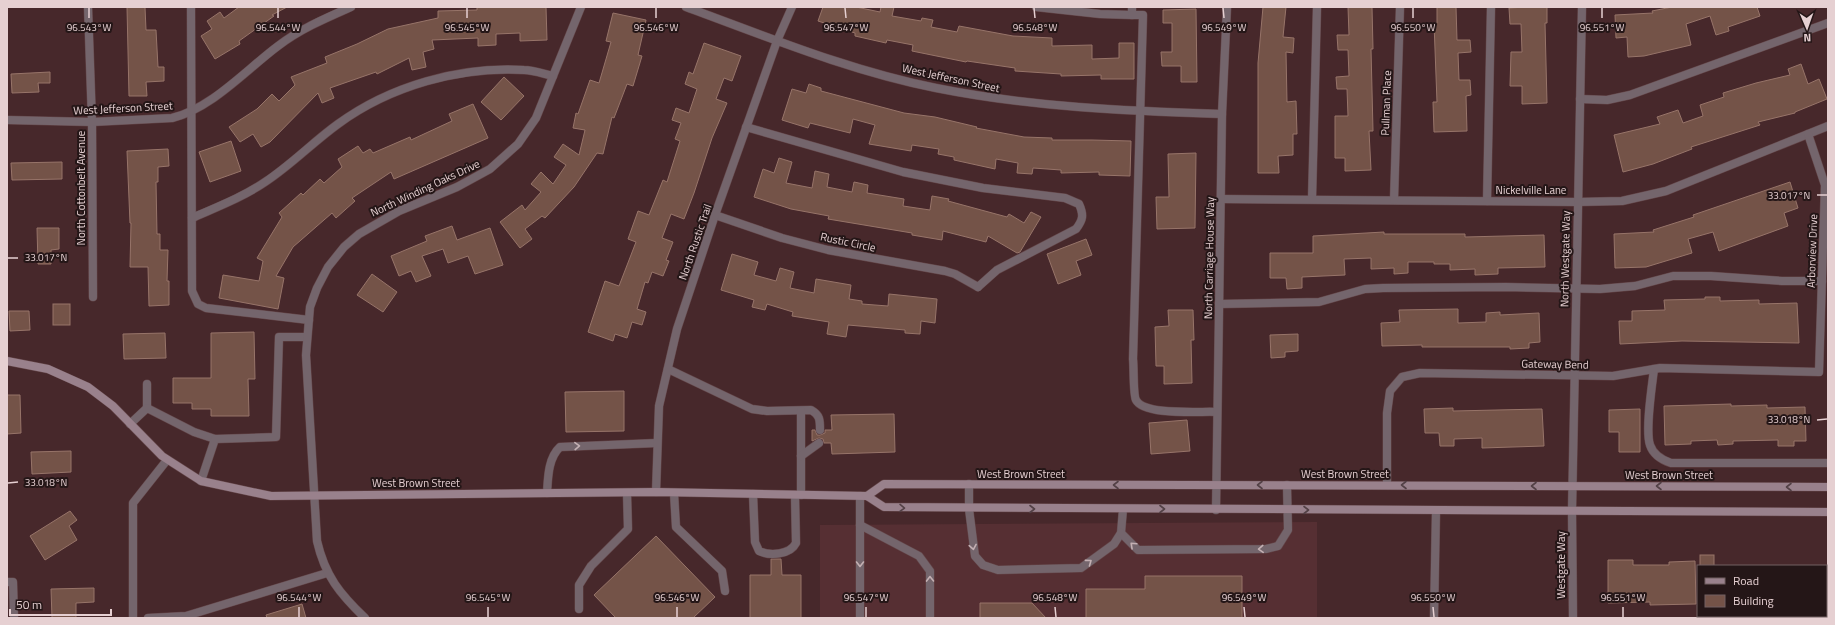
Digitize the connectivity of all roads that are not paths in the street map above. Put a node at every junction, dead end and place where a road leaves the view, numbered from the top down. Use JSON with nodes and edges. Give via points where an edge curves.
{"nodes":[{"id":1,"x":88,"y":7,"type":"edge"},
{"id":2,"x":191,"y":7,"type":"edge"},
{"id":3,"x":351,"y":7,"type":"edge"},
{"id":4,"x":581,"y":7,"type":"edge"},
{"id":5,"x":686,"y":7,"type":"edge"},
{"id":6,"x":792,"y":7,"type":"edge"},
{"id":7,"x":1036,"y":7,"type":"edge"},
{"id":8,"x":1227,"y":7,"type":"edge"},
{"id":9,"x":1317,"y":7,"type":"edge"},
{"id":10,"x":1400,"y":7,"type":"edge"},
{"id":11,"x":1491,"y":7,"type":"edge"},
{"id":12,"x":1582,"y":7,"type":"edge"},
{"id":13,"x":1132,"y":11,"type":"edge"},
{"id":14,"x":1828,"y":23,"type":"edge"},
{"id":15,"x":778,"y":41,"type":"junction"},
{"id":16,"x":553,"y":76,"type":"junction"},
{"id":17,"x":1580,"y":99,"type":"junction"},
{"id":18,"x":1141,"y":111,"type":"junction"},
{"id":19,"x":191,"y":112,"type":"junction"},
{"id":20,"x":1222,"y":114,"type":"junction"},
{"id":21,"x":7,"y":120,"type":"edge"},
{"id":22,"x":92,"y":122,"type":"junction"},
{"id":23,"x":1828,"y":126,"type":"edge"},
{"id":24,"x":746,"y":127,"type":"junction"},
{"id":25,"x":1808,"y":134,"type":"junction"},
{"id":26,"x":1221,"y":199,"type":"junction"},
{"id":27,"x":1312,"y":199,"type":"junction"},
{"id":28,"x":1394,"y":200,"type":"junction"},
{"id":29,"x":1487,"y":201,"type":"junction"},
{"id":30,"x":1577,"y":202,"type":"junction"},
{"id":31,"x":715,"y":215,"type":"junction"},
{"id":32,"x":192,"y":218,"type":"junction"},
{"id":33,"x":1822,"y":281,"type":"junction"},
{"id":34,"x":1576,"y":288,"type":"junction"},
{"id":35,"x":92,"y":297,"type":"dead end"},
{"id":36,"x":1219,"y":304,"type":"junction"},
{"id":37,"x":309,"y":320,"type":"junction"},
{"id":38,"x":307,"y":337,"type":"junction"},
{"id":39,"x":7,"y":362,"type":"edge"},
{"id":40,"x":668,"y":368,"type":"junction"},
{"id":41,"x":1654,"y":369,"type":"junction"},
{"id":42,"x":1819,"y":372,"type":"joint"},
{"id":43,"x":1574,"y":376,"type":"junction"},
{"id":44,"x":147,"y":384,"type":"dead end"},
{"id":45,"x":147,"y":408,"type":"junction"},
{"id":46,"x":801,"y":411,"type":"junction"},
{"id":47,"x":1217,"y":412,"type":"junction"},
{"id":48,"x":130,"y":424,"type":"junction"},
{"id":49,"x":820,"y":430,"type":"dead end"},
{"id":50,"x":216,"y":439,"type":"junction"},
{"id":51,"x":657,"y":443,"type":"junction"},
{"id":52,"x":819,"y":443,"type":"dead end"},
{"id":53,"x":801,"y":456,"type":"junction"},
{"id":54,"x":167,"y":460,"type":"junction"},
{"id":55,"x":1828,"y":463,"type":"edge"},
{"id":56,"x":201,"y":481,"type":"junction"},
{"id":57,"x":969,"y":484,"type":"junction"},
{"id":58,"x":1216,"y":485,"type":"junction"},
{"id":59,"x":1287,"y":485,"type":"junction"},
{"id":60,"x":1387,"y":485,"type":"junction"},
{"id":61,"x":1573,"y":486,"type":"junction"},
{"id":62,"x":1828,"y":487,"type":"edge"},
{"id":63,"x":627,"y":492,"type":"junction"},
{"id":64,"x":656,"y":492,"type":"junction"},
{"id":65,"x":547,"y":493,"type":"junction"},
{"id":66,"x":674,"y":493,"type":"junction"},
{"id":67,"x":753,"y":494,"type":"junction"},
{"id":68,"x":316,"y":495,"type":"junction"},
{"id":69,"x":798,"y":495,"type":"junction"},
{"id":70,"x":863,"y":496,"type":"junction"},
{"id":71,"x":969,"y":509,"type":"junction"},
{"id":72,"x":1123,"y":509,"type":"junction"},
{"id":73,"x":1216,"y":510,"type":"junction"},
{"id":74,"x":1287,"y":510,"type":"junction"},
{"id":75,"x":1436,"y":510,"type":"junction"},
{"id":76,"x":1572,"y":511,"type":"junction"},
{"id":77,"x":1828,"y":512,"type":"edge"},
{"id":78,"x":860,"y":525,"type":"junction"},
{"id":79,"x":1121,"y":533,"type":"junction"},
{"id":80,"x":327,"y":573,"type":"junction"},
{"id":81,"x":10,"y":582,"type":"edge"},
{"id":82,"x":725,"y":591,"type":"dead end"},
{"id":83,"x":579,"y":609,"type":"dead end"},
{"id":84,"x":14,"y":618,"type":"edge"},
{"id":85,"x":133,"y":618,"type":"edge"},
{"id":86,"x":148,"y":618,"type":"edge"},
{"id":87,"x":365,"y":618,"type":"edge"},
{"id":88,"x":860,"y":618,"type":"edge"},
{"id":89,"x":930,"y":618,"type":"edge"},
{"id":90,"x":1434,"y":618,"type":"edge"},
{"id":91,"x":1573,"y":618,"type":"edge"}],
"edges":[{"from":1,"to":22,"type":"street","name":"North Cottonbelt Avenue"},
{"from":2,"to":19,"type":"street"},
{"from":3,"to":19,"type":"street","name":"West Jefferson Street","via":[[322,20],[279,45],[237,80]]},
{"from":4,"to":16,"type":"street","name":"North Winding Oaks Drive"},
{"from":5,"to":15,"type":"street","name":"West Jefferson Street"},
{"from":6,"to":15,"type":"street","name":"North Rustic Trail"},
{"from":7,"to":13,"type":"street","via":[[1100,14]]},
{"from":8,"to":20,"type":"street","name":"North Carriage House Way"},
{"from":9,"to":27,"type":"street"},
{"from":10,"to":28,"type":"street","name":"Pullman Place"},
{"from":11,"to":29,"type":"street"},
{"from":12,"to":17,"type":"street","name":"North Westgate Way"},
{"from":13,"to":18,"type":"street","via":[[1143,15]]},
{"from":14,"to":17,"type":"street","via":[[1630,95],[1607,100]]},
{"from":15,"to":18,"type":"street","name":"West Jefferson Street","via":[[859,69],[935,88],[1010,102]]},
{"from":15,"to":24,"type":"street","name":"North Rustic Trail"},
{"from":16,"to":32,"type":"street","via":[[526,70],[474,71],[414,86],[377,101],[339,123],[264,183]]},
{"from":16,"to":37,"type":"street","name":"North Winding Oaks Drive","via":[[536,118],[518,144],[490,169],[457,187],[380,220],[344,247],[316,288]]},
{"from":17,"to":30,"type":"street","name":"North Westgate Way"},
{"from":18,"to":20,"type":"street","name":"West Jefferson Street"},
{"from":18,"to":47,"type":"street","via":[[1133,360],[1135,399],[1149,409],[1160,411]]},
{"from":19,"to":22,"type":"street","name":"West Jefferson Street","via":[[172,118]]},
{"from":19,"to":32,"type":"street"},
{"from":20,"to":26,"type":"street","name":"North Carriage House Way"},
{"from":21,"to":22,"type":"street","name":"West Jefferson Street"},
{"from":22,"to":35,"type":"street","name":"North Cottonbelt Avenue"},
{"from":23,"to":25,"type":"street","name":"Nickelville Lane"},
{"from":24,"to":31,"type":"street","name":"North Rustic Trail"},
{"from":24,"to":31,"type":"street","name":"Rustic Circle","via":[[903,172],[983,188],[1065,198],[1079,204],[1083,213],[1082,221],[1076,229],[997,270],[978,286],[945,271],[828,250],[782,238]]},
{"from":25,"to":30,"type":"street","name":"Nickelville Lane","via":[[1666,191],[1622,200]]},
{"from":25,"to":33,"type":"street","name":"Arborview Drive","via":[[1825,185]]},
{"from":26,"to":27,"type":"street","name":"Nickelville Lane"},
{"from":26,"to":36,"type":"street","name":"North Carriage House Way"},
{"from":27,"to":28,"type":"street","name":"Nickelville Lane"},
{"from":28,"to":29,"type":"street","name":"Nickelville Lane"},
{"from":29,"to":30,"type":"street","name":"Nickelville Lane"},
{"from":30,"to":34,"type":"street","name":"North Westgate Way"},
{"from":31,"to":40,"type":"street","name":"North Rustic Trail","via":[[677,329]]},
{"from":32,"to":37,"type":"street","via":[[192,291],[198,304],[206,308]]},
{"from":33,"to":34,"type":"street","via":[[1673,276],[1635,286]]},
{"from":33,"to":42,"type":"street","name":"Arborview Drive"},
{"from":34,"to":36,"type":"street","via":[[1383,288],[1365,289],[1319,302]]},
{"from":34,"to":43,"type":"street","name":"North Westgate Way"},
{"from":36,"to":47,"type":"street","name":"North Carriage House Way"},
{"from":37,"to":38,"type":"street","name":"North Winding Oaks Drive"},
{"from":38,"to":50,"type":"street","via":[[278,337],[276,437]]},
{"from":38,"to":68,"type":"street","name":"North Winding Oaks Drive","via":[[306,355]]},
{"from":39,"to":48,"type":"main road","name":"West Brown Street","via":[[48,369],[88,387],[113,406]]},
{"from":40,"to":46,"type":"street","via":[[752,409]]},
{"from":40,"to":51,"type":"street","name":"North Rustic Trail","via":[[659,406]]},
{"from":41,"to":42,"type":"street","name":"Gateway Bend"},
{"from":41,"to":43,"type":"street","name":"Gateway Bend","via":[[1613,376]]},
{"from":41,"to":55,"type":"street","via":[[1649,423],[1650,445],[1662,460],[1670,463]]},
{"from":43,"to":60,"type":"street","name":"Gateway Bend","via":[[1420,374],[1402,378],[1390,391],[1387,413]]},
{"from":43,"to":61,"type":"street","name":"North Westgate Way"},
{"from":44,"to":45,"type":"street"},
{"from":45,"to":48,"type":"street"},
{"from":45,"to":50,"type":"street","via":[[194,432]]},
{"from":46,"to":49,"type":"street","via":[[811,410],[816,413],[820,418]]},
{"from":46,"to":53,"type":"street"},
{"from":47,"to":58,"type":"street","name":"North Carriage House Way"},
{"from":48,"to":54,"type":"main road","name":"West Brown Street"},
{"from":50,"to":56,"type":"street"},
{"from":51,"to":64,"type":"street","name":"North Rustic Trail"},
{"from":65,"to":51,"type":"street","one_way":true,"via":[[553,453],[560,447]]},
{"from":52,"to":53,"type":"street"},
{"from":53,"to":69,"type":"street"},
{"from":54,"to":56,"type":"main road","name":"West Brown Street"},
{"from":54,"to":85,"type":"street","via":[[133,504]]},
{"from":56,"to":68,"type":"main road","name":"West Brown Street","via":[[271,496]]},
{"from":58,"to":57,"type":"main road","name":"West Brown Street","one_way":true},
{"from":57,"to":70,"type":"main road","name":"West Brown Street","via":[[884,484]]},
{"from":57,"to":71,"type":"street"},
{"from":59,"to":58,"type":"main road","name":"West Brown Street","one_way":true},
{"from":58,"to":73,"type":"street","name":"North Carriage House Way"},
{"from":59,"to":60,"type":"main road","name":"West Brown Street"},
{"from":59,"to":74,"type":"street"},
{"from":61,"to":60,"type":"main road","name":"West Brown Street","one_way":true},
{"from":62,"to":61,"type":"main road","name":"West Brown Street","one_way":true},
{"from":61,"to":76,"type":"street","name":"North Westgate Way"},
{"from":63,"to":64,"type":"main road","name":"West Brown Street"},
{"from":63,"to":65,"type":"main road","name":"West Brown Street"},
{"from":63,"to":83,"type":"street","via":[[628,529],[591,566],[579,585]]},
{"from":64,"to":66,"type":"main road","name":"West Brown Street"},
{"from":65,"to":68,"type":"main road","name":"West Brown Street"},
{"from":66,"to":67,"type":"main road","name":"West Brown Street"},
{"from":66,"to":82,"type":"street","via":[[676,527],[722,571]]},
{"from":67,"to":69,"type":"main road","name":"West Brown Street"},
{"from":67,"to":69,"type":"street","via":[[755,542],[759,551],[766,553],[785,553],[794,547]]},
{"from":68,"to":80,"type":"street","name":"North Winding Oaks Drive","via":[[317,541]]},
{"from":69,"to":70,"type":"main road","name":"West Brown Street"},
{"from":70,"to":71,"type":"main road","one_way":true,"via":[[884,507]]},
{"from":70,"to":78,"type":"street"},
{"from":71,"to":72,"type":"main road","one_way":true},
{"from":71,"to":79,"type":"street","one_way":true,"via":[[975,556],[983,565],[998,570],[1080,568],[1114,544]]},
{"from":72,"to":73,"type":"main road","one_way":true},
{"from":72,"to":79,"type":"street"},
{"from":73,"to":74,"type":"main road"},
{"from":74,"to":75,"type":"main road","one_way":true},
{"from":74,"to":79,"type":"street","one_way":true,"via":[[1288,530],[1278,546],[1266,549],[1138,550]]},
{"from":75,"to":76,"type":"main road"},
{"from":75,"to":90,"type":"street"},
{"from":76,"to":77,"type":"main road"},
{"from":76,"to":91,"type":"street","name":"Westgate Way"},
{"from":78,"to":88,"type":"street","one_way":true},
{"from":89,"to":78,"type":"street","one_way":true,"via":[[930,571],[919,556]]},
{"from":80,"to":86,"type":"street","via":[[186,616]]},
{"from":80,"to":87,"type":"street","name":"North Winding Oaks Drive","via":[[335,587]]},
{"from":81,"to":84,"type":"street"}]}
